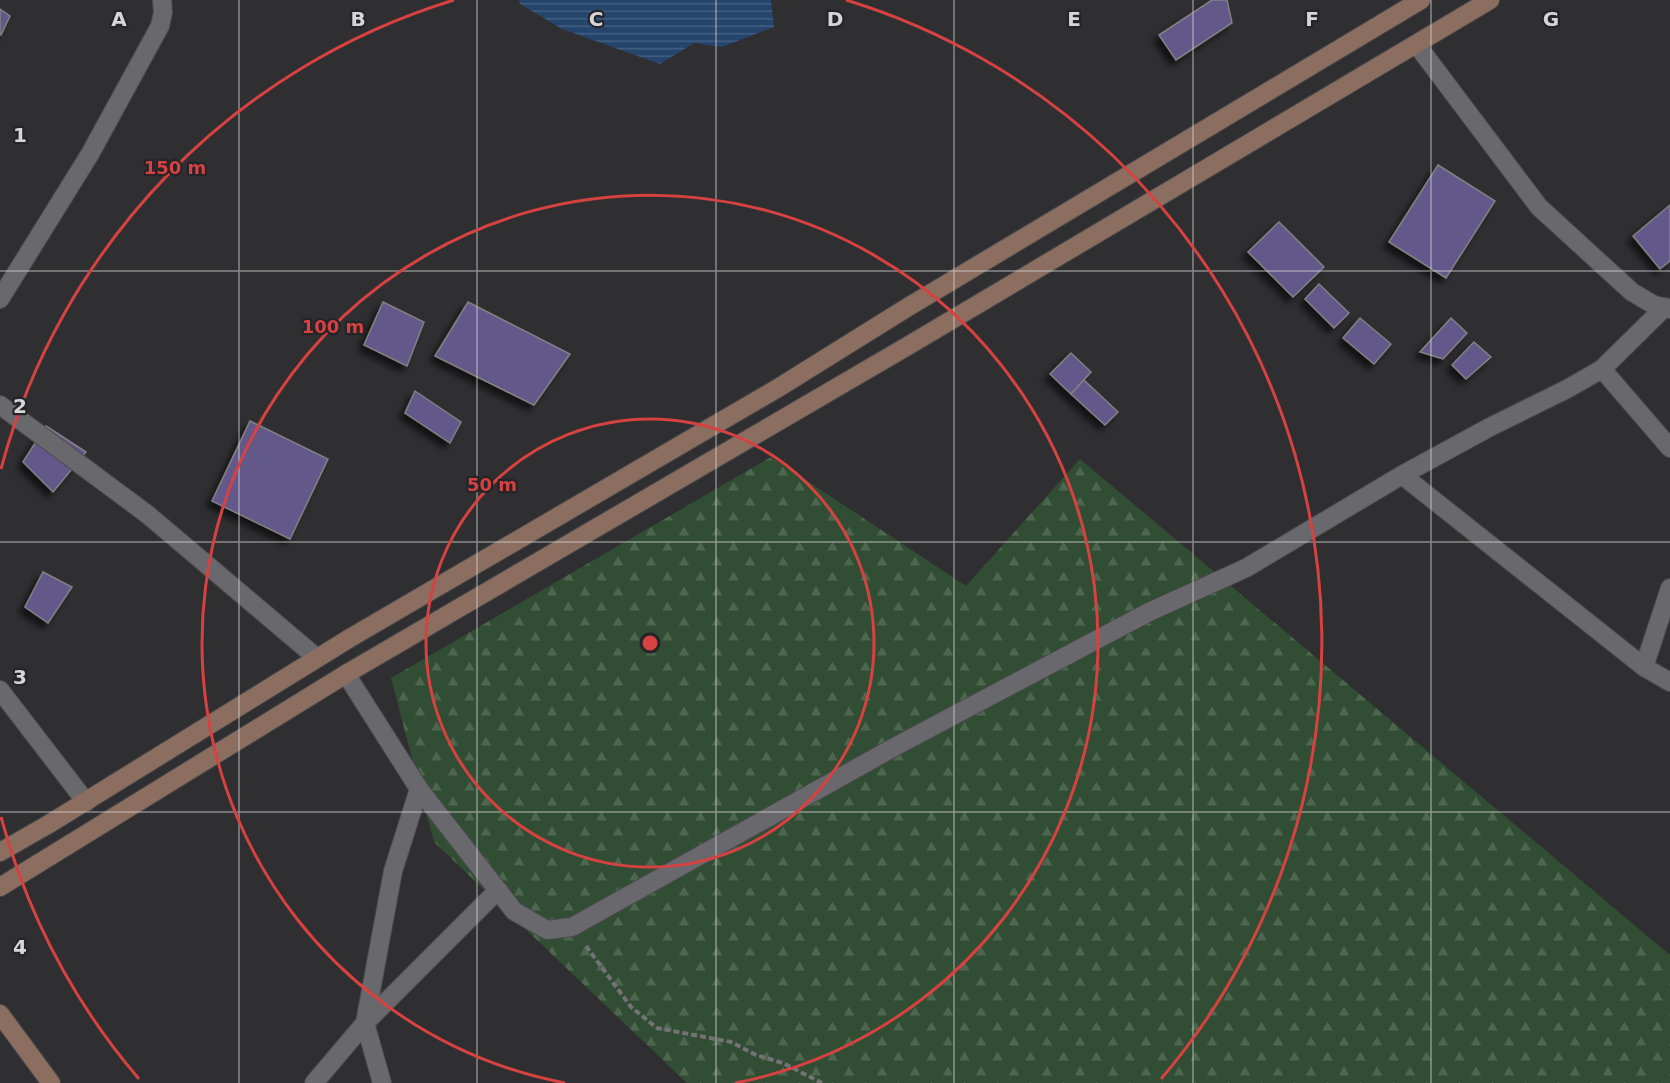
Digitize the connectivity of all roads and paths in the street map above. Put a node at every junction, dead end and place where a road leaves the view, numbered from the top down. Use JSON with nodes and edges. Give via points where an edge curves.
{"nodes":[{"id":1,"x":162,"y":0,"type":"edge"},
{"id":2,"x":1421,"y":0,"type":"edge"},
{"id":3,"x":1490,"y":0,"type":"edge"},
{"id":4,"x":1417,"y":45,"type":"junction"},
{"id":5,"x":0,"y":299,"type":"edge"},
{"id":6,"x":1667,"y":308,"type":"edge"},
{"id":7,"x":1602,"y":369,"type":"junction"},
{"id":8,"x":0,"y":405,"type":"edge"},
{"id":9,"x":1670,"y":448,"type":"edge"},
{"id":10,"x":1402,"y":475,"type":"junction"},
{"id":11,"x":1670,"y":588,"type":"edge"},
{"id":12,"x":317,"y":658,"type":"junction"},
{"id":13,"x":1644,"y":667,"type":"junction"},
{"id":14,"x":346,"y":674,"type":"junction"},
{"id":15,"x":1670,"y":682,"type":"edge"},
{"id":16,"x":0,"y":690,"type":"edge"},
{"id":17,"x":419,"y":789,"type":"junction"},
{"id":18,"x":86,"y":802,"type":"junction"},
{"id":19,"x":0,"y":852,"type":"edge"},
{"id":20,"x":0,"y":887,"type":"edge"},
{"id":21,"x":498,"y":890,"type":"junction"},
{"id":22,"x":572,"y":927,"type":"junction"},
{"id":23,"x":0,"y":1014,"type":"edge"},
{"id":24,"x":365,"y":1023,"type":"junction"},
{"id":25,"x":51,"y":1083,"type":"edge"},
{"id":26,"x":314,"y":1083,"type":"edge"},
{"id":27,"x":381,"y":1083,"type":"edge"},
{"id":28,"x":822,"y":1083,"type":"edge"}],
"edges":[{"from":1,"to":5,"type":"street","via":[[160,26],[90,154]]},
{"from":2,"to":12,"type":"street","via":[[778,388]]},
{"from":3,"to":4,"type":"street"},
{"from":4,"to":6,"type":"street","via":[[1539,207],[1632,292]]},
{"from":4,"to":14,"type":"street"},
{"from":6,"to":7,"type":"street"},
{"from":7,"to":9,"type":"street"},
{"from":7,"to":10,"type":"street"},
{"from":8,"to":12,"type":"street","via":[[147,514]]},
{"from":10,"to":13,"type":"street"},
{"from":10,"to":22,"type":"street","via":[[1246,568],[1149,612],[898,745]]},
{"from":11,"to":13,"type":"street"},
{"from":12,"to":18,"type":"street"},
{"from":13,"to":15,"type":"street"},
{"from":14,"to":17,"type":"street"},
{"from":14,"to":20,"type":"street"},
{"from":16,"to":18,"type":"street"},
{"from":17,"to":21,"type":"street"},
{"from":17,"to":24,"type":"street","via":[[393,871]]},
{"from":18,"to":19,"type":"street"},
{"from":21,"to":22,"type":"street","via":[[514,911],[547,930]]},
{"from":21,"to":24,"type":"street"},
{"from":22,"to":28,"type":"path","via":[[631,1007],[657,1028],[731,1042]]},
{"from":23,"to":25,"type":"street"},
{"from":24,"to":26,"type":"street"},
{"from":24,"to":27,"type":"street"}]}
